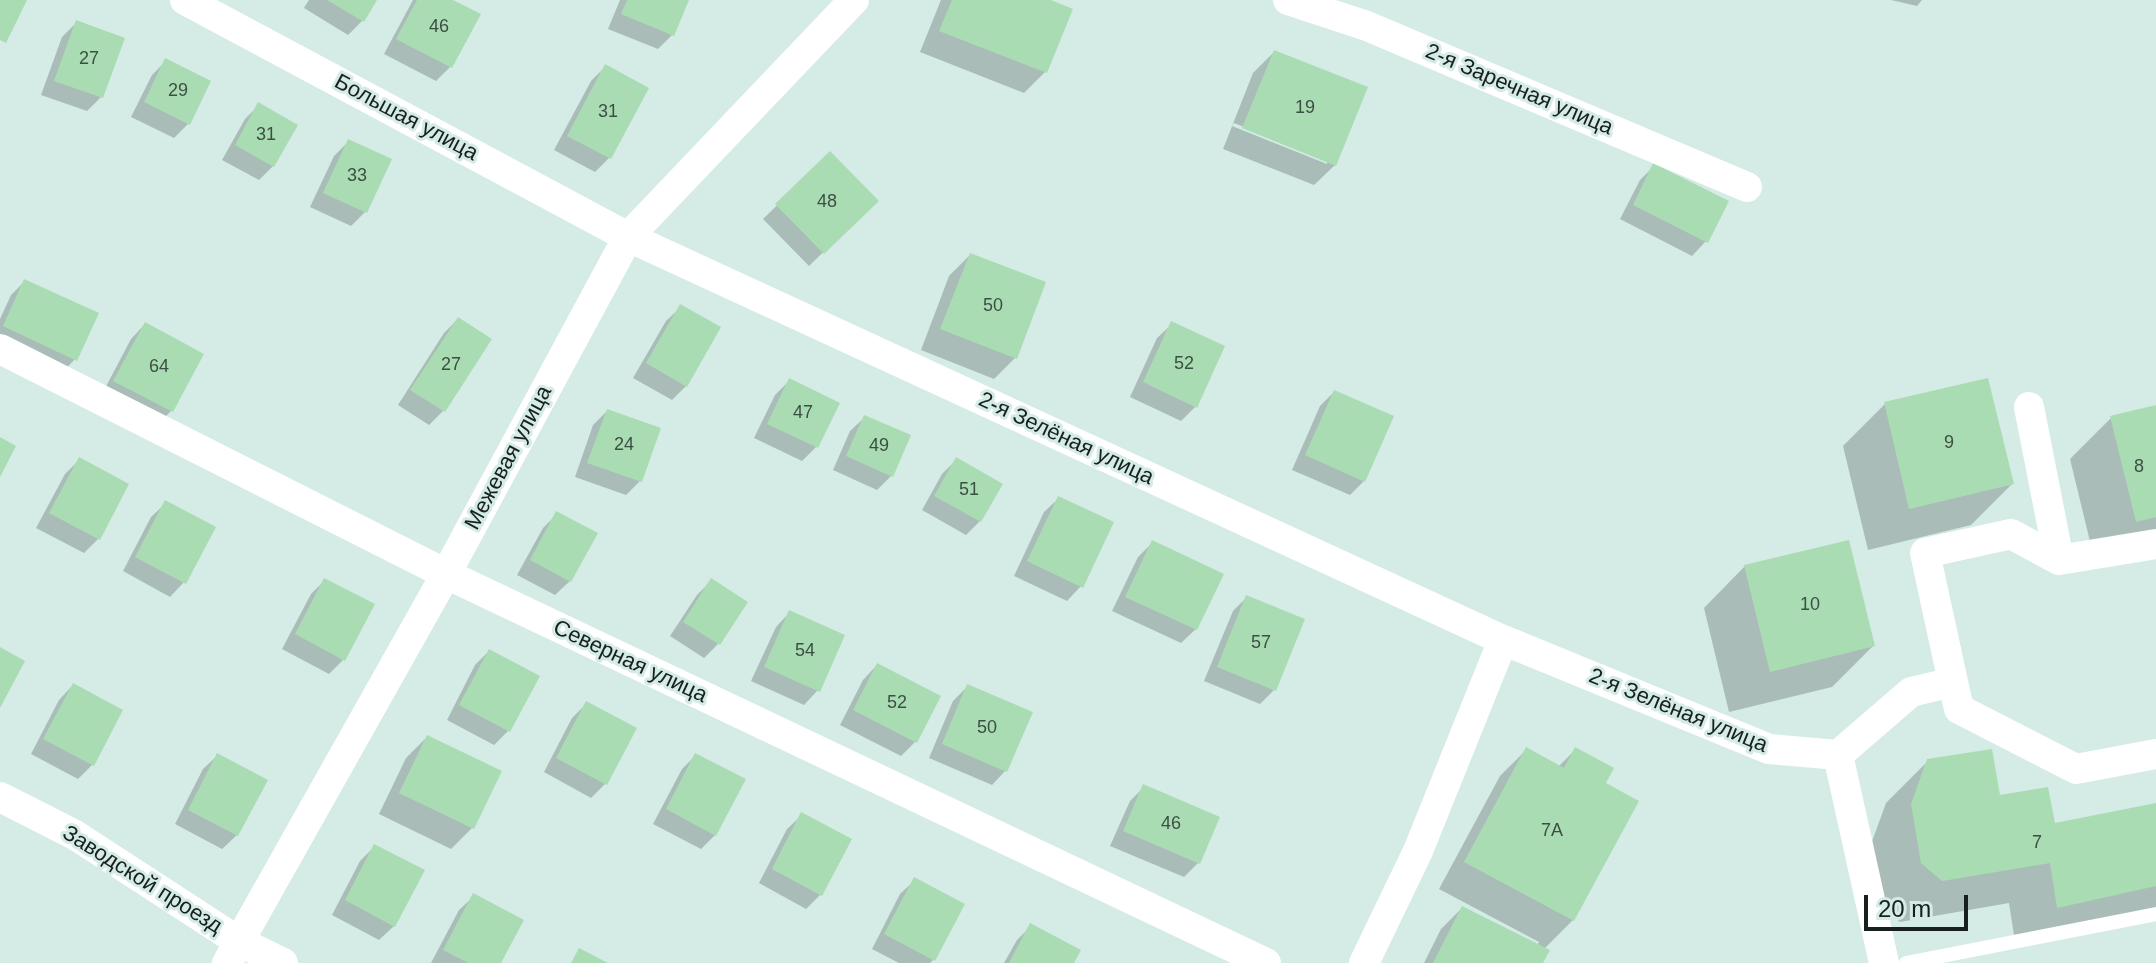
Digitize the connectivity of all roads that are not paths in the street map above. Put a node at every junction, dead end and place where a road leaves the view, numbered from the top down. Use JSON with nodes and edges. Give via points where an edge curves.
{"nodes":[{"id":1,"x":185,"y":0,"type":"edge"},
{"id":2,"x":854,"y":0,"type":"edge"},
{"id":3,"x":1288,"y":0,"type":"edge"},
{"id":4,"x":1747,"y":187,"type":"dead end"},
{"id":5,"x":628,"y":237,"type":"junction"},
{"id":6,"x":0,"y":349,"type":"edge"},
{"id":7,"x":2029,"y":407,"type":"dead end"},
{"id":8,"x":2156,"y":544,"type":"edge"},
{"id":9,"x":2059,"y":560,"type":"junction"},
{"id":10,"x":446,"y":574,"type":"junction"},
{"id":11,"x":1503,"y":640,"type":"junction"},
{"id":12,"x":1953,"y":682,"type":"junction"},
{"id":13,"x":2156,"y":754,"type":"edge"},
{"id":14,"x":1838,"y":755,"type":"junction"},
{"id":15,"x":0,"y":797,"type":"edge"},
{"id":16,"x":2156,"y":914,"type":"edge"},
{"id":17,"x":232,"y":952,"type":"edge"},
{"id":18,"x":283,"y":963,"type":"edge"},
{"id":19,"x":1266,"y":963,"type":"edge"},
{"id":20,"x":1364,"y":963,"type":"edge"},
{"id":21,"x":1884,"y":963,"type":"edge"},
{"id":22,"x":1906,"y":963,"type":"edge"}],
"edges":[{"from":1,"to":5,"type":"street","name":"Большая улица"},
{"from":2,"to":5,"type":"street","name":"Межевая улица"},
{"from":3,"to":4,"type":"street","name":"2-я Заречная улица","via":[[1367,26]]},
{"from":5,"to":10,"type":"street","name":"Межевая улица"},
{"from":5,"to":11,"type":"street","name":"2-я Зелёная улица"},
{"from":6,"to":10,"type":"street","name":"Северная улица"},
{"from":7,"to":9,"type":"street"},
{"from":8,"to":9,"type":"street"},
{"from":9,"to":12,"type":"street","via":[[2011,534],[1925,553]]},
{"from":10,"to":17,"type":"street","name":"Межевая улица"},
{"from":10,"to":19,"type":"street","name":"Северная улица"},
{"from":11,"to":14,"type":"street","name":"2-я Зелёная улица","via":[[1769,749]]},
{"from":11,"to":20,"type":"street","via":[[1418,851]]},
{"from":12,"to":13,"type":"street","via":[[1959,709],[2076,769]]},
{"from":12,"to":14,"type":"street","via":[[1911,692]]},
{"from":14,"to":21,"type":"street"},
{"from":15,"to":17,"type":"street","name":"Заводской проезд","via":[[75,835]]},
{"from":16,"to":22,"type":"lane"},
{"from":17,"to":18,"type":"street","name":"Заводской проезд"}]}
